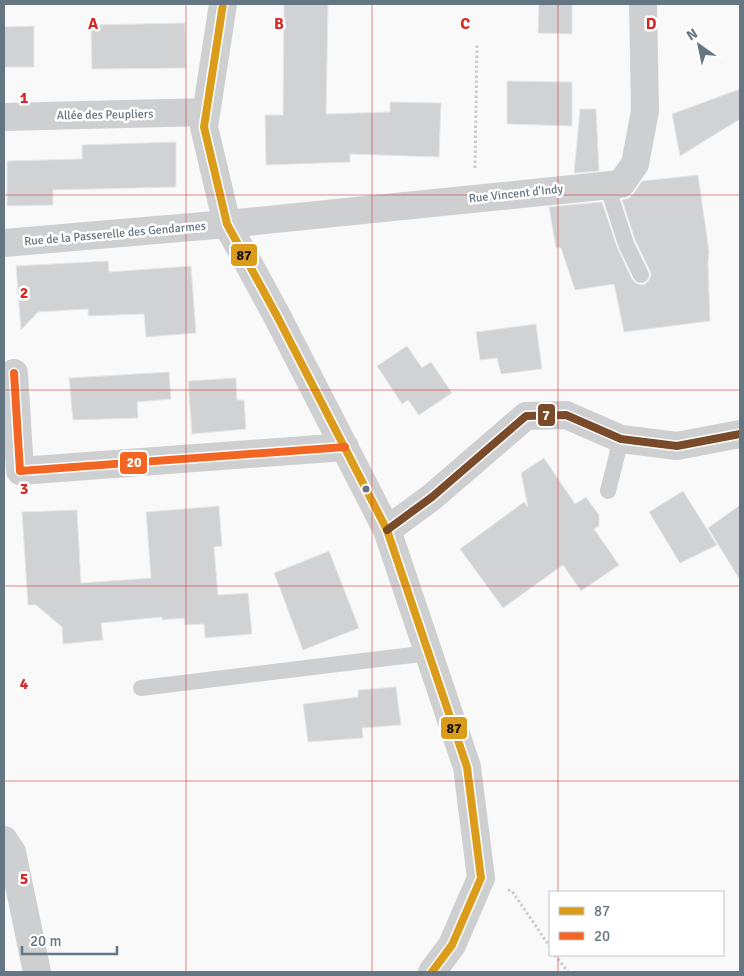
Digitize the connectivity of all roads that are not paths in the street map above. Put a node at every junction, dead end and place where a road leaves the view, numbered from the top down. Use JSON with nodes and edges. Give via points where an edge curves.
{"nodes":[{"id":1,"x":223,"y":4,"type":"edge"},
{"id":2,"x":643,"y":4,"type":"edge"},
{"id":3,"x":206,"y":112,"type":"junction"},
{"id":4,"x":4,"y":117,"type":"edge"},
{"id":5,"x":607,"y":185,"type":"junction"},
{"id":6,"x":227,"y":224,"type":"junction"},
{"id":7,"x":4,"y":243,"type":"edge"},
{"id":8,"x":641,"y":275,"type":"dead end"},
{"id":9,"x":14,"y":373,"type":"dead end"},
{"id":10,"x":740,"y":434,"type":"edge"},
{"id":11,"x":621,"y":439,"type":"junction"},
{"id":12,"x":345,"y":447,"type":"junction"},
{"id":13,"x":608,"y":491,"type":"dead end"},
{"id":14,"x":387,"y":530,"type":"junction"},
{"id":15,"x":429,"y":653,"type":"junction"},
{"id":16,"x":141,"y":688,"type":"dead end"},
{"id":17,"x":4,"y":840,"type":"edge"},
{"id":18,"x":37,"y":972,"type":"edge"},
{"id":19,"x":432,"y":972,"type":"edge"}],
"edges":[{"from":1,"to":3,"type":"street"},
{"from":2,"to":5,"type":"street","name":"Rue Vincent d'Indy","via":[[645,111],[635,164],[621,184]]},
{"from":3,"to":4,"type":"street","name":"Allée des Peupliers"},
{"from":3,"to":6,"type":"street","via":[[204,127]]},
{"from":5,"to":6,"type":"street","name":"Rue Vincent d'Indy"},
{"from":5,"to":8,"type":"lane","via":[[626,244]]},
{"from":6,"to":7,"type":"street","name":"Rue de la Passerelle des Gendarmes"},
{"from":6,"to":12,"type":"street"},
{"from":9,"to":12,"type":"street","via":[[20,471]]},
{"from":10,"to":11,"type":"street","via":[[678,446]]},
{"from":11,"to":13,"type":"lane"},
{"from":11,"to":14,"type":"street","via":[[566,415],[526,416],[432,498]]},
{"from":12,"to":14,"type":"street"},
{"from":14,"to":15,"type":"street"},
{"from":15,"to":16,"type":"lane"},
{"from":15,"to":19,"type":"street","via":[[467,767],[481,878],[452,944]]},
{"from":17,"to":18,"type":"street","via":[[12,852]]}]}
